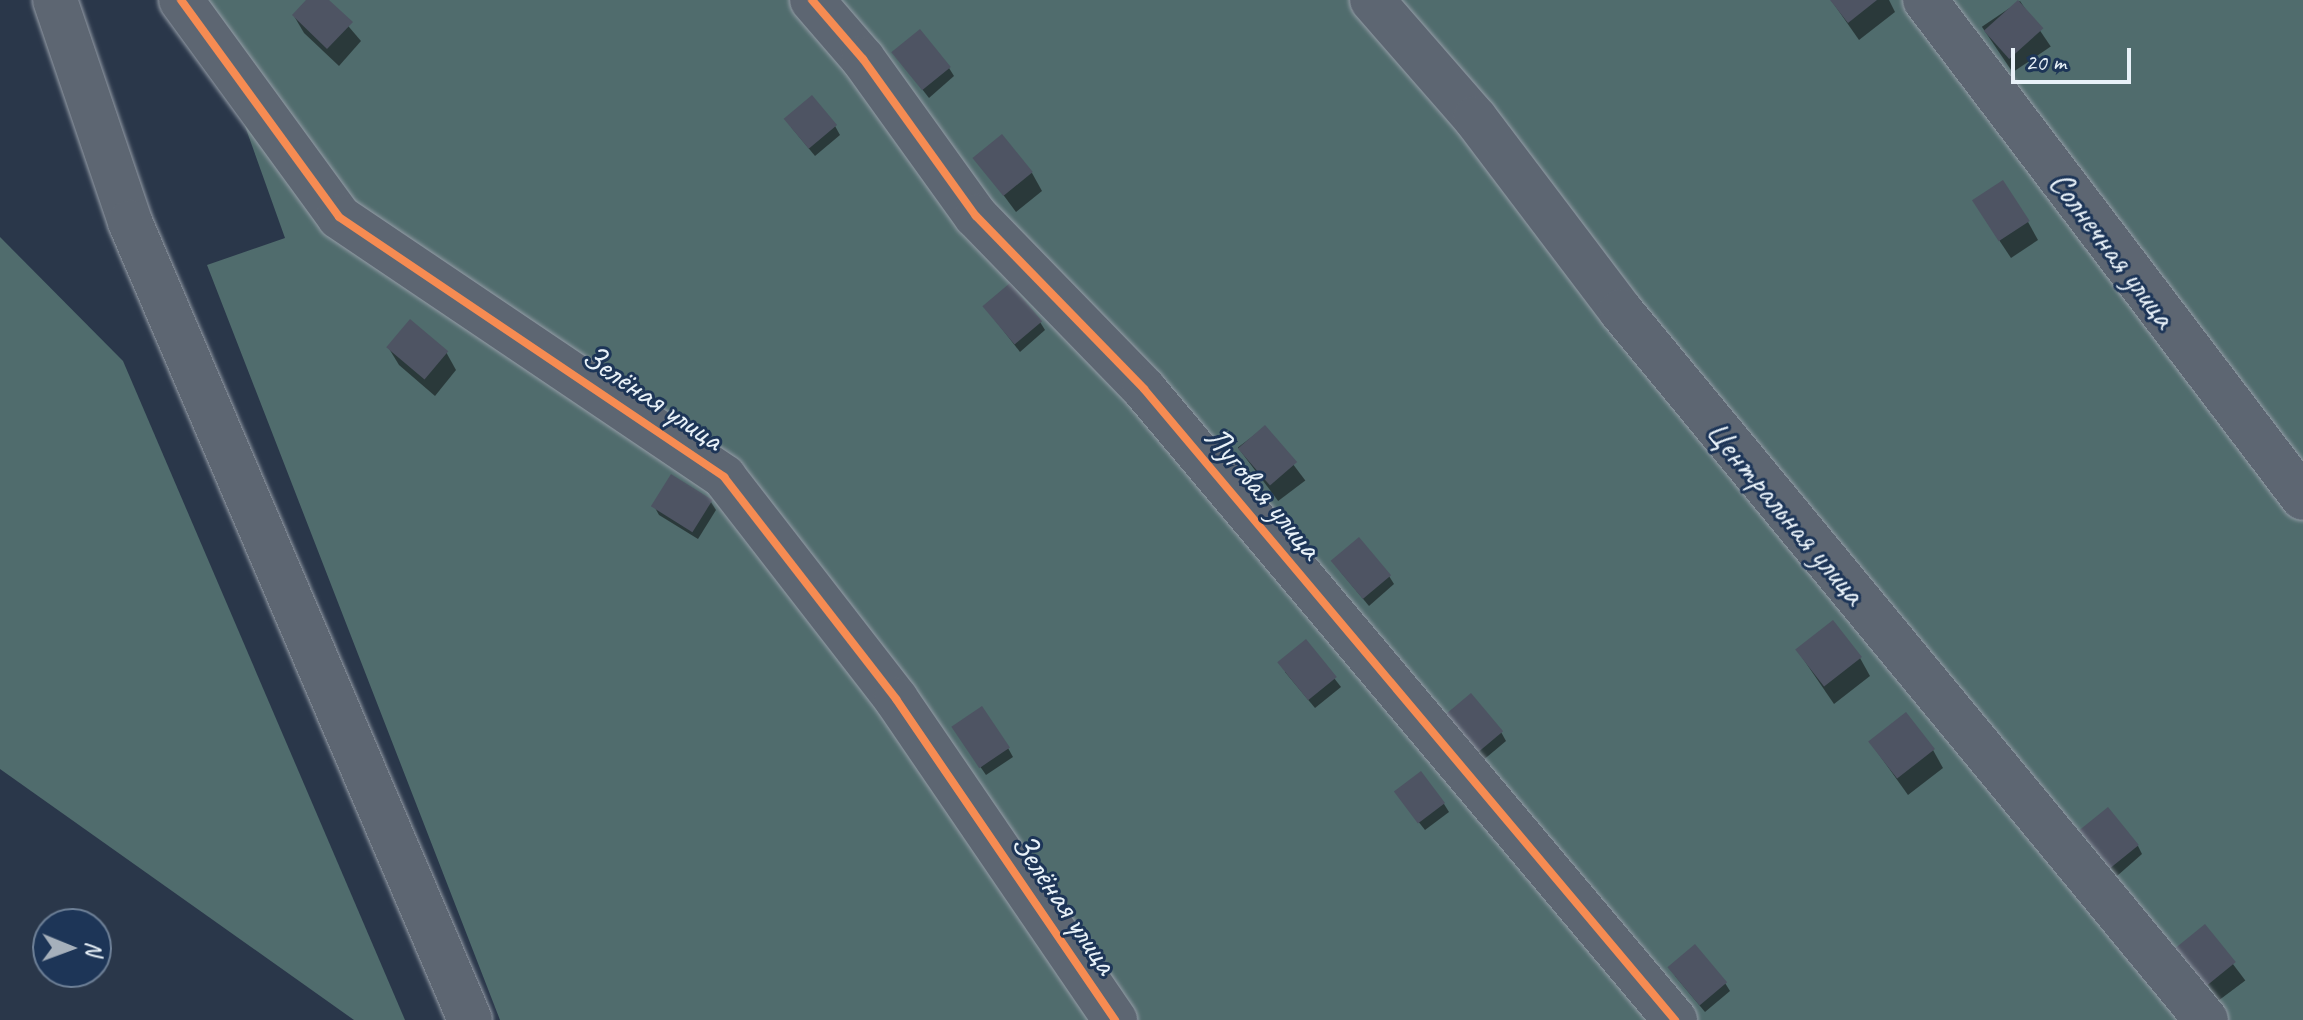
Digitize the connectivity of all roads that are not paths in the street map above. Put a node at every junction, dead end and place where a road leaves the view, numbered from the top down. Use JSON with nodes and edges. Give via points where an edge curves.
{"nodes":[{"id":1,"x":55,"y":0,"type":"edge"},
{"id":2,"x":181,"y":0,"type":"edge"},
{"id":3,"x":812,"y":0,"type":"edge"},
{"id":4,"x":1372,"y":0,"type":"edge"},
{"id":5,"x":1925,"y":0,"type":"edge"},
{"id":6,"x":2303,"y":498,"type":"edge"},
{"id":7,"x":470,"y":1020,"type":"edge"},
{"id":8,"x":1115,"y":1020,"type":"edge"},
{"id":9,"x":1675,"y":1020,"type":"edge"},
{"id":10,"x":2206,"y":1020,"type":"edge"}],
"edges":[{"from":1,"to":7,"type":"street","via":[[130,222]]},
{"from":2,"to":8,"type":"street","name":"Зелёная улица","via":[[339,217],[724,477],[896,699]]},
{"from":3,"to":9,"type":"street","name":"Луговая улица","via":[[863,59],[976,216],[1144,389]]},
{"from":4,"to":10,"type":"street","name":"Центральная улица","via":[[1475,118],[1621,311]]},
{"from":5,"to":6,"type":"street","name":"Солнечная улица"}]}
